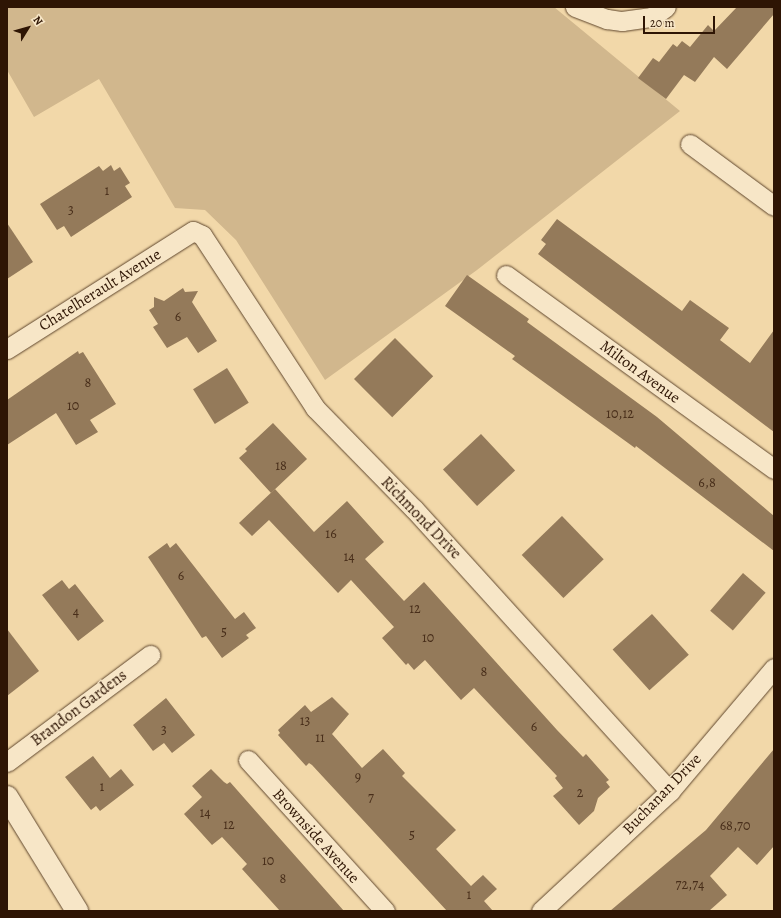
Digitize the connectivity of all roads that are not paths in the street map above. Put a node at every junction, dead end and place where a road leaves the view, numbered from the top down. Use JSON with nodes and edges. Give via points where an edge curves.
{"nodes":[{"id":1,"x":575,"y":7,"type":"edge"},
{"id":2,"x":666,"y":7,"type":"edge"},
{"id":3,"x":690,"y":144,"type":"dead end"},
{"id":4,"x":774,"y":206,"type":"edge"},
{"id":5,"x":193,"y":231,"type":"joint"},
{"id":6,"x":506,"y":275,"type":"dead end"},
{"id":7,"x":7,"y":349,"type":"edge"},
{"id":8,"x":774,"y":469,"type":"edge"},
{"id":9,"x":150,"y":655,"type":"dead end"},
{"id":10,"x":774,"y":668,"type":"edge"},
{"id":11,"x":248,"y":760,"type":"dead end"},
{"id":12,"x":7,"y":762,"type":"edge"},
{"id":13,"x":670,"y":791,"type":"junction"},
{"id":14,"x":7,"y":797,"type":"edge"},
{"id":15,"x":77,"y":911,"type":"edge"},
{"id":16,"x":385,"y":911,"type":"edge"},
{"id":17,"x":541,"y":911,"type":"edge"}],
"edges":[{"from":1,"to":2,"type":"street","via":[[607,19],[622,21],[652,17]]},
{"from":3,"to":4,"type":"street"},
{"from":5,"to":7,"type":"street","name":"Chatelherault Avenue"},
{"from":5,"to":13,"type":"street","name":"Richmond Drive","via":[[209,243],[315,408],[425,520]]},
{"from":6,"to":8,"type":"street","name":"Milton Avenue"},
{"from":9,"to":12,"type":"street","name":"Brandon Gardens"},
{"from":10,"to":13,"type":"street","name":"Buchanan Drive"},
{"from":11,"to":16,"type":"street","name":"Brownside Avenue"},
{"from":13,"to":17,"type":"street","name":"Buchanan Drive"},
{"from":14,"to":15,"type":"street"}]}
